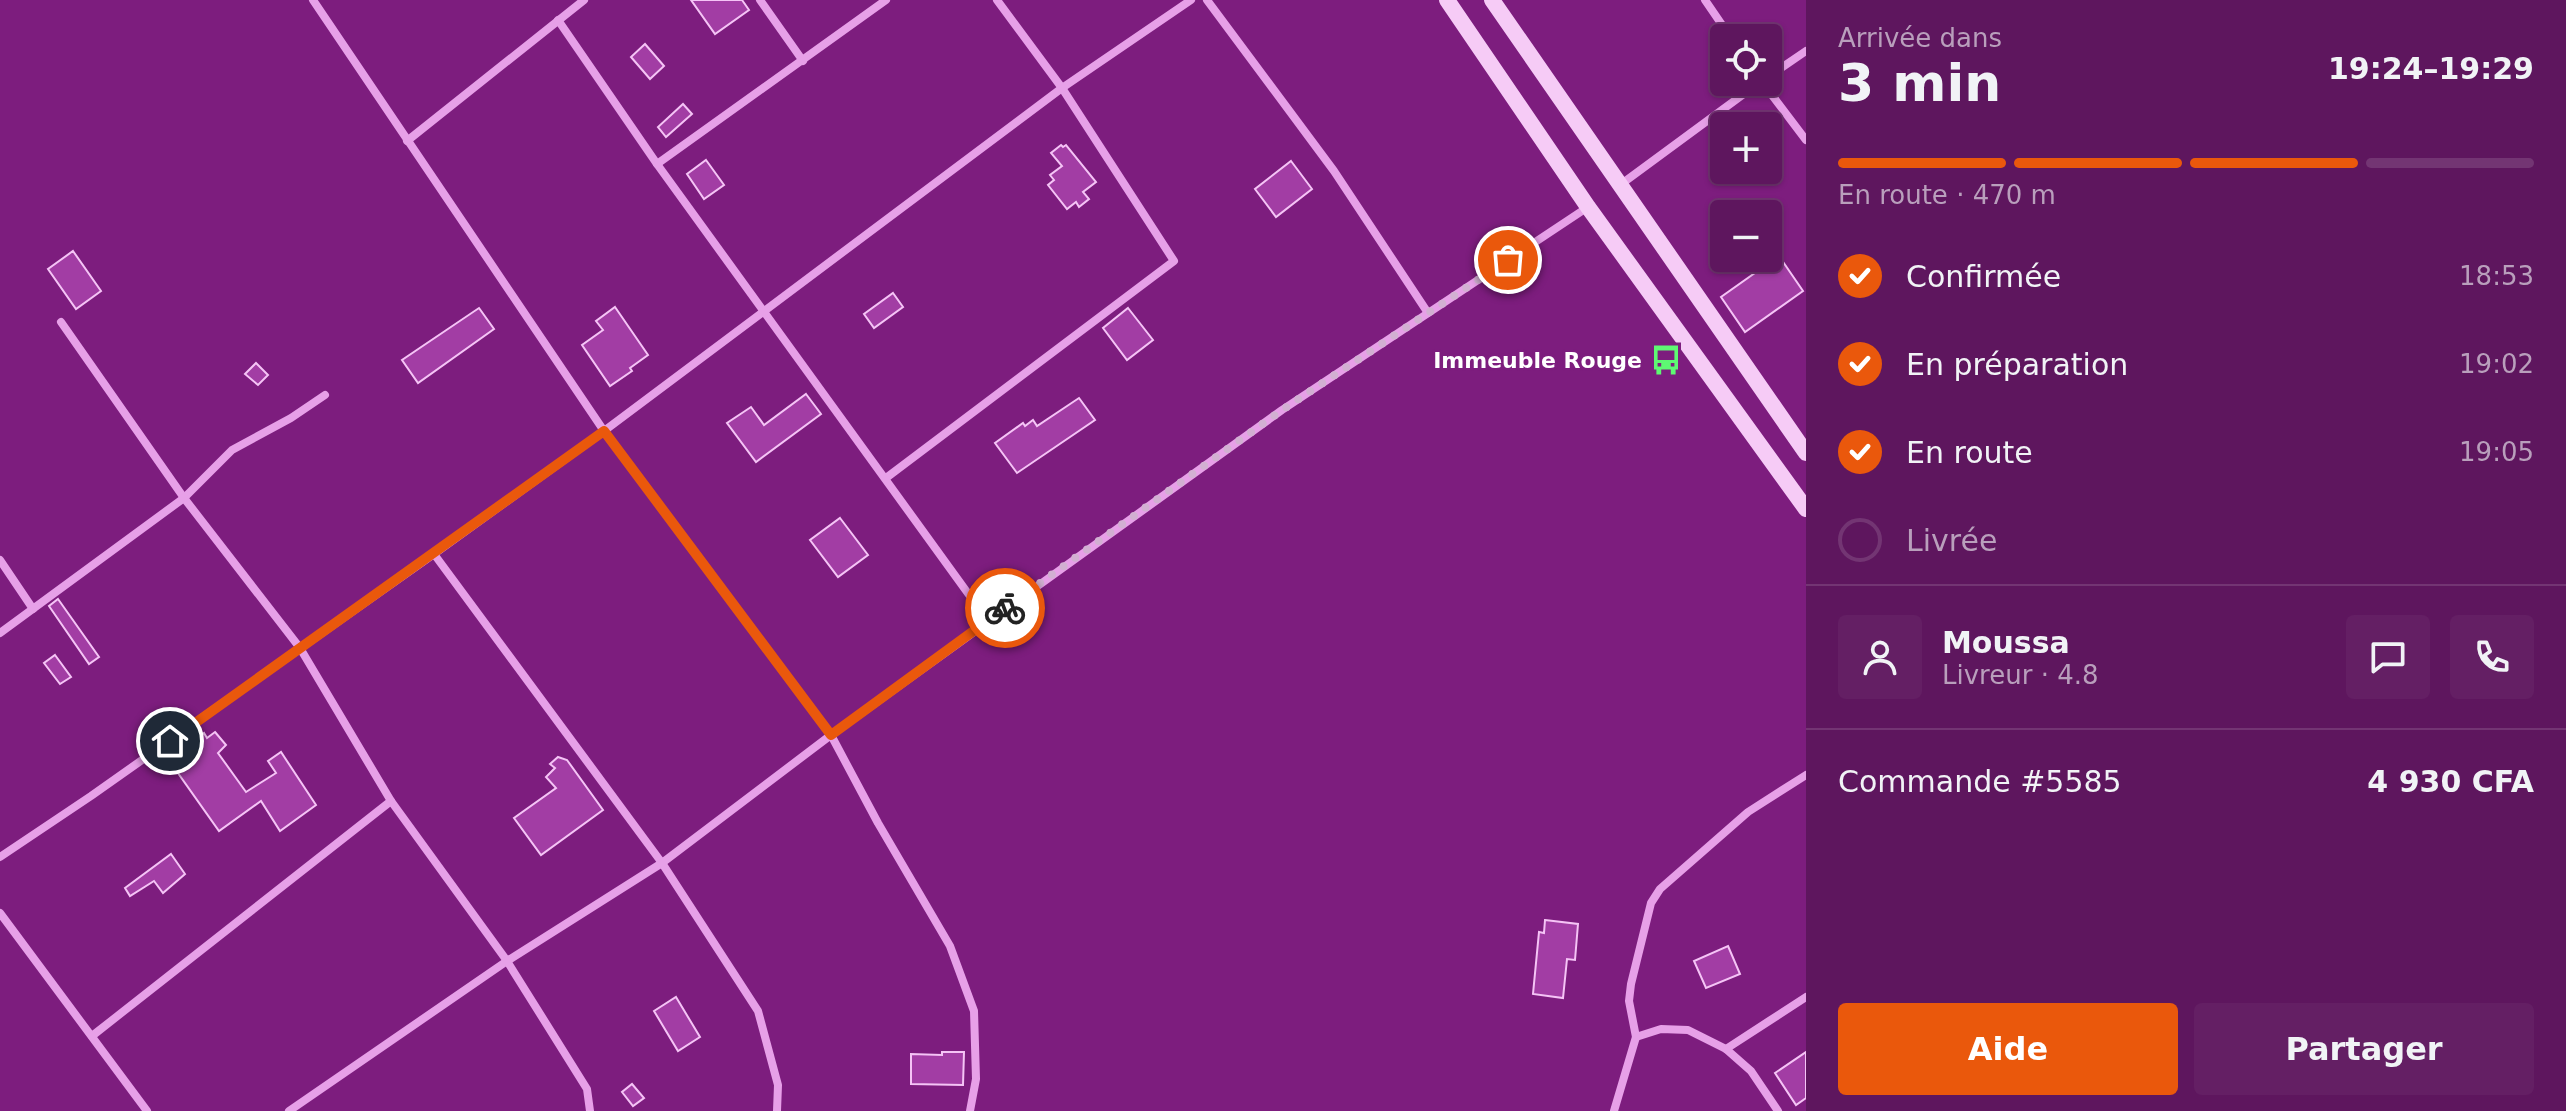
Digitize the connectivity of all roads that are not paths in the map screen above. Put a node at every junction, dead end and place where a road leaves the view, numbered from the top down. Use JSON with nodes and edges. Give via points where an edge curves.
{"nodes":[{"id":1,"x":313,"y":0,"type":"edge"},
{"id":2,"x":584,"y":0,"type":"edge"},
{"id":3,"x":760,"y":0,"type":"edge"},
{"id":4,"x":886,"y":0,"type":"edge"},
{"id":5,"x":997,"y":0,"type":"edge"},
{"id":6,"x":1191,"y":0,"type":"edge"},
{"id":7,"x":1207,"y":0,"type":"edge"},
{"id":8,"x":1447,"y":0,"type":"edge"},
{"id":9,"x":1492,"y":0,"type":"edge"},
{"id":10,"x":1705,"y":0,"type":"edge"},
{"id":11,"x":558,"y":20,"type":"junction"},
{"id":12,"x":1721,"y":24,"type":"edge"},
{"id":13,"x":1806,"y":51,"type":"edge"},
{"id":14,"x":803,"y":61,"type":"junction"},
{"id":15,"x":1782,"y":67,"type":"edge"},
{"id":16,"x":1062,"y":88,"type":"junction"},
{"id":17,"x":1742,"y":96,"type":"edge"},
{"id":18,"x":1772,"y":96,"type":"edge"},
{"id":19,"x":1806,"y":140,"type":"edge"},
{"id":20,"x":407,"y":141,"type":"junction"},
{"id":21,"x":657,"y":164,"type":"junction"},
{"id":22,"x":1619,"y":186,"type":"junction"},
{"id":23,"x":1588,"y":207,"type":"junction"},
{"id":24,"x":764,"y":311,"type":"junction"},
{"id":25,"x":1428,"y":313,"type":"junction"},
{"id":26,"x":61,"y":322,"type":"dead end"},
{"id":27,"x":325,"y":395,"type":"dead end"},
{"id":28,"x":604,"y":431,"type":"junction"},
{"id":29,"x":1806,"y":453,"type":"edge"},
{"id":30,"x":886,"y":478,"type":"junction"},
{"id":31,"x":184,"y":498,"type":"junction"},
{"id":32,"x":1806,"y":509,"type":"edge"},
{"id":33,"x":434,"y":554,"type":"junction"},
{"id":34,"x":0,"y":560,"type":"edge"},
{"id":35,"x":33,"y":609,"type":"junction"},
{"id":36,"x":988,"y":621,"type":"junction"},
{"id":37,"x":0,"y":633,"type":"edge"},
{"id":38,"x":300,"y":648,"type":"junction"},
{"id":39,"x":831,"y":735,"type":"junction"},
{"id":40,"x":1806,"y":775,"type":"edge"},
{"id":41,"x":391,"y":801,"type":"junction"},
{"id":42,"x":0,"y":857,"type":"edge"},
{"id":43,"x":662,"y":863,"type":"junction"},
{"id":44,"x":0,"y":913,"type":"edge"},
{"id":45,"x":507,"y":961,"type":"junction"},
{"id":46,"x":1806,"y":997,"type":"edge"},
{"id":47,"x":92,"y":1036,"type":"junction"},
{"id":48,"x":1636,"y":1037,"type":"junction"},
{"id":49,"x":1726,"y":1049,"type":"junction"},
{"id":50,"x":147,"y":1111,"type":"edge"},
{"id":51,"x":289,"y":1111,"type":"edge"},
{"id":52,"x":590,"y":1111,"type":"edge"},
{"id":53,"x":777,"y":1111,"type":"edge"},
{"id":54,"x":970,"y":1111,"type":"edge"},
{"id":55,"x":1614,"y":1111,"type":"edge"},
{"id":56,"x":1778,"y":1111,"type":"edge"}],
"edges":[{"from":1,"to":20,"type":"street"},
{"from":2,"to":11,"type":"street"},
{"from":3,"to":14,"type":"street"},
{"from":4,"to":14,"type":"street"},
{"from":5,"to":16,"type":"street"},
{"from":6,"to":16,"type":"street"},
{"from":7,"to":25,"type":"street","via":[[1334,171]]},
{"from":8,"to":23,"type":"main road"},
{"from":9,"to":22,"type":"main road"},
{"from":10,"to":12,"type":"street"},
{"from":11,"to":20,"type":"street"},
{"from":11,"to":21,"type":"street"},
{"from":13,"to":15,"type":"street"},
{"from":14,"to":21,"type":"street"},
{"from":16,"to":24,"type":"street"},
{"from":16,"to":30,"type":"street","via":[[1174,261]]},
{"from":17,"to":22,"type":"street"},
{"from":18,"to":19,"type":"street"},
{"from":20,"to":28,"type":"street"},
{"from":21,"to":24,"type":"street"},
{"from":22,"to":29,"type":"main road"},
{"from":23,"to":25,"type":"street"},
{"from":23,"to":32,"type":"main road"},
{"from":24,"to":28,"type":"street"},
{"from":24,"to":30,"type":"street"},
{"from":25,"to":36,"type":"street","via":[[1282,410]]},
{"from":26,"to":31,"type":"street"},
{"from":27,"to":31,"type":"street","via":[[232,450]]},
{"from":28,"to":33,"type":"street"},
{"from":28,"to":39,"type":"street"},
{"from":30,"to":36,"type":"street"},
{"from":31,"to":35,"type":"street"},
{"from":31,"to":38,"type":"street"},
{"from":33,"to":38,"type":"street"},
{"from":33,"to":43,"type":"street"},
{"from":34,"to":35,"type":"street"},
{"from":35,"to":37,"type":"street"},
{"from":36,"to":39,"type":"street"},
{"from":38,"to":41,"type":"street"},
{"from":38,"to":42,"type":"street"},
{"from":39,"to":43,"type":"street"},
{"from":39,"to":54,"type":"street","via":[[960,972],[974,1011],[976,1079]]},
{"from":40,"to":48,"type":"street","via":[[1748,812],[1660,889],[1651,903],[1630,992]]},
{"from":41,"to":45,"type":"street"},
{"from":41,"to":47,"type":"street"},
{"from":43,"to":45,"type":"street"},
{"from":43,"to":53,"type":"street","via":[[758,1011],[778,1085]]},
{"from":44,"to":47,"type":"street"},
{"from":45,"to":51,"type":"street"},
{"from":45,"to":52,"type":"street","via":[[587,1089]]},
{"from":46,"to":49,"type":"street"},
{"from":47,"to":50,"type":"street"},
{"from":48,"to":49,"type":"street","via":[[1661,1029],[1688,1030]]},
{"from":48,"to":55,"type":"street"},
{"from":49,"to":56,"type":"street","via":[[1751,1071]]}]}
